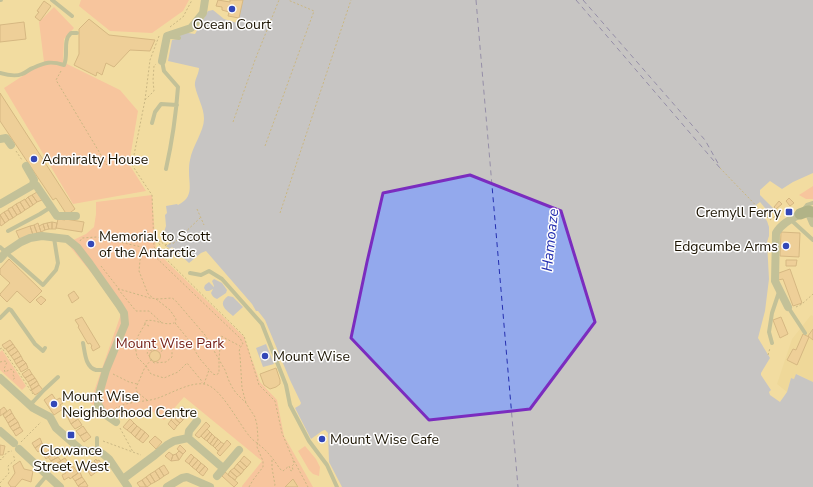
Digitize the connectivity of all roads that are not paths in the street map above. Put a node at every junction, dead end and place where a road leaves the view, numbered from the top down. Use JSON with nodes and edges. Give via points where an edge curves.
{"nodes":[{"id":1,"x":52,"y":0,"type":"edge"},
{"id":2,"x":205,"y":0,"type":"edge"},
{"id":3,"x":72,"y":16,"type":"dead end"},
{"id":4,"x":77,"y":33,"type":"dead end"},
{"id":5,"x":164,"y":33,"type":"junction"},
{"id":6,"x":179,"y":38,"type":"dead end"},
{"id":7,"x":162,"y":60,"type":"joint"},
{"id":8,"x":0,"y":73,"type":"edge"},
{"id":9,"x":177,"y":105,"type":"junction"},
{"id":10,"x":152,"y":123,"type":"dead end"},
{"id":11,"x":0,"y":139,"type":"edge"},
{"id":12,"x":11,"y":145,"type":"road end"},
{"id":13,"x":26,"y":166,"type":"road end"},
{"id":14,"x":166,"y":170,"type":"dead end"},
{"id":15,"x":33,"y":185,"type":"junction"},
{"id":16,"x":0,"y":204,"type":"edge"},
{"id":17,"x":51,"y":207,"type":"junction"},
{"id":18,"x":802,"y":214,"type":"edge"},
{"id":19,"x":76,"y":216,"type":"dead end"},
{"id":20,"x":813,"y":223,"type":"edge"},
{"id":21,"x":8,"y":231,"type":"dead end"},
{"id":22,"x":54,"y":237,"type":"junction"},
{"id":23,"x":813,"y":240,"type":"edge"},
{"id":24,"x":3,"y":249,"type":"edge"},
{"id":25,"x":0,"y":259,"type":"edge"},
{"id":26,"x":190,"y":274,"type":"dead end"},
{"id":27,"x":780,"y":290,"type":"junction"},
{"id":28,"x":789,"y":308,"type":"joint"},
{"id":29,"x":0,"y":318,"type":"edge"},
{"id":30,"x":805,"y":333,"type":"dead end"},
{"id":31,"x":83,"y":343,"type":"dead end"},
{"id":32,"x":772,"y":343,"type":"dead end"},
{"id":33,"x":45,"y":348,"type":"dead end"},
{"id":34,"x":106,"y":370,"type":"junction"},
{"id":35,"x":58,"y":377,"type":"dead end"},
{"id":36,"x":0,"y":378,"type":"edge"},
{"id":37,"x":29,"y":404,"type":"junction"},
{"id":38,"x":197,"y":421,"type":"dead end"},
{"id":39,"x":116,"y":422,"type":"road end"},
{"id":40,"x":0,"y":431,"type":"edge"},
{"id":41,"x":97,"y":438,"type":"road end"},
{"id":42,"x":188,"y":438,"type":"junction"},
{"id":43,"x":240,"y":450,"type":"dead end"},
{"id":44,"x":100,"y":452,"type":"junction"},
{"id":45,"x":223,"y":468,"type":"junction"},
{"id":46,"x":47,"y":475,"type":"junction"},
{"id":47,"x":217,"y":476,"type":"dead end"},
{"id":48,"x":123,"y":479,"type":"junction"},
{"id":49,"x":37,"y":487,"type":"edge"},
{"id":50,"x":60,"y":487,"type":"edge"},
{"id":51,"x":128,"y":487,"type":"edge"},
{"id":52,"x":167,"y":487,"type":"edge"},
{"id":53,"x":210,"y":487,"type":"edge"},
{"id":54,"x":337,"y":487,"type":"edge"}],
"edges":[{"from":1,"to":3,"type":"lane"},
{"from":2,"to":5,"type":"street","via":[[203,13],[190,28]]},
{"from":4,"to":8,"type":"lane","via":[[67,36],[64,65],[48,62],[22,74],[11,76]]},
{"from":5,"to":6,"type":"lane"},
{"from":5,"to":7,"type":"street"},
{"from":7,"to":9,"type":"lane","via":[[164,72],[178,87]]},
{"from":9,"to":10,"type":"lane","via":[[160,104]]},
{"from":9,"to":14,"type":"lane"},
{"from":11,"to":12,"type":"street","via":[[6,138]]},
{"from":13,"to":15,"type":"street","via":[[34,180]]},
{"from":15,"to":16,"type":"street"},
{"from":15,"to":17,"type":"street","via":[[36,185]]},
{"from":17,"to":19,"type":"street","via":[[57,216]]},
{"from":17,"to":21,"type":"lane"},
{"from":18,"to":20,"type":"street"},
{"from":18,"to":23,"type":"lane"},
{"from":18,"to":27,"type":"street","via":[[779,228],[776,233],[775,281]]},
{"from":22,"to":24,"type":"street","via":[[30,238]]},
{"from":22,"to":24,"type":"lane","via":[[58,263],[56,270],[43,285]]},
{"from":22,"to":34,"type":"street","via":[[68,239],[77,247],[124,313],[125,324]]},
{"from":24,"to":25,"type":"street"},
{"from":26,"to":54,"type":"lane","via":[[201,275],[209,272],[222,279],[262,324],[286,385],[290,404],[309,441],[327,465]]},
{"from":27,"to":28,"type":"street"},
{"from":27,"to":32,"type":"lane","via":[[772,312],[769,332]]},
{"from":28,"to":30,"type":"lane"},
{"from":29,"to":33,"type":"lane","via":[[8,309],[11,310],[35,344],[43,351]]},
{"from":31,"to":34,"type":"lane","via":[[88,365],[95,370]]},
{"from":34,"to":39,"type":"street","via":[[98,404],[103,413]]},
{"from":35,"to":37,"type":"lane"},
{"from":36,"to":37,"type":"street"},
{"from":37,"to":44,"type":"street","via":[[50,417],[56,428],[81,450]]},
{"from":38,"to":42,"type":"street","via":[[189,431]]},
{"from":40,"to":46,"type":"street"},
{"from":41,"to":44,"type":"lane"},
{"from":42,"to":45,"type":"street"},
{"from":42,"to":48,"type":"street","via":[[174,440]]},
{"from":43,"to":45,"type":"street"},
{"from":44,"to":48,"type":"street","via":[[109,459]]},
{"from":45,"to":47,"type":"street"},
{"from":46,"to":49,"type":"lane"},
{"from":46,"to":50,"type":"street"},
{"from":48,"to":51,"type":"street"},
{"from":52,"to":53,"type":"street","via":[[182,478]]}]}
